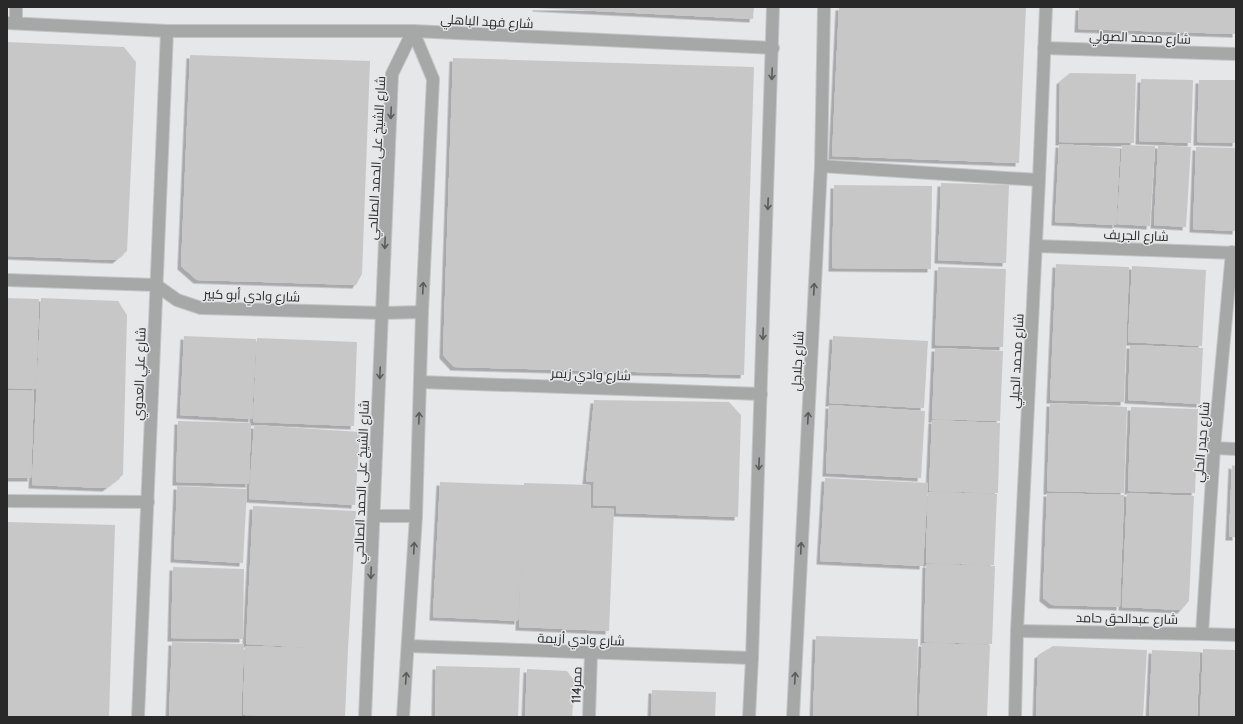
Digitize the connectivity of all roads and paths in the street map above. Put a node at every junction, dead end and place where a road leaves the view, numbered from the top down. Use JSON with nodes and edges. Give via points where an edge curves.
{"nodes":[{"id":1,"x":16,"y":7,"type":"edge"},
{"id":2,"x":773,"y":7,"type":"edge"},
{"id":3,"x":824,"y":7,"type":"edge"},
{"id":4,"x":1046,"y":7,"type":"edge"},
{"id":5,"x":11,"y":23,"type":"edge"},
{"id":6,"x":167,"y":31,"type":"junction"},
{"id":7,"x":413,"y":31,"type":"junction"},
{"id":8,"x":773,"y":48,"type":"junction"},
{"id":9,"x":1044,"y":48,"type":"junction"},
{"id":10,"x":1236,"y":54,"type":"edge"},
{"id":11,"x":821,"y":166,"type":"junction"},
{"id":12,"x":1039,"y":180,"type":"junction"},
{"id":13,"x":1036,"y":246,"type":"junction"},
{"id":14,"x":1234,"y":253,"type":"edge"},
{"id":15,"x":7,"y":280,"type":"edge"},
{"id":16,"x":156,"y":285,"type":"junction"},
{"id":17,"x":383,"y":312,"type":"junction"},
{"id":18,"x":422,"y":312,"type":"junction"},
{"id":19,"x":420,"y":382,"type":"junction"},
{"id":20,"x":761,"y":394,"type":"junction"},
{"id":21,"x":1214,"y":448,"type":"junction"},
{"id":22,"x":1236,"y":449,"type":"edge"},
{"id":23,"x":7,"y":501,"type":"edge"},
{"id":24,"x":148,"y":502,"type":"junction"},
{"id":25,"x":374,"y":516,"type":"junction"},
{"id":26,"x":416,"y":516,"type":"junction"},
{"id":27,"x":1017,"y":631,"type":"junction"},
{"id":28,"x":1202,"y":634,"type":"junction"},
{"id":29,"x":1236,"y":635,"type":"edge"},
{"id":30,"x":408,"y":646,"type":"junction"},
{"id":31,"x":591,"y":653,"type":"junction"},
{"id":32,"x":752,"y":658,"type":"junction"},
{"id":33,"x":138,"y":717,"type":"edge"},
{"id":34,"x":365,"y":717,"type":"edge"},
{"id":35,"x":404,"y":717,"type":"edge"},
{"id":36,"x":589,"y":717,"type":"edge"},
{"id":37,"x":749,"y":717,"type":"edge"},
{"id":38,"x":793,"y":717,"type":"edge"},
{"id":39,"x":1015,"y":717,"type":"edge"}],
"edges":[{"from":1,"to":5,"type":"street"},
{"from":2,"to":8,"type":"street"},
{"from":3,"to":11,"type":"street","name":"شارع جلاجل"},
{"from":4,"to":9,"type":"street","name":"شارع محمد الجيلي"},
{"from":5,"to":6,"type":"street","name":"شارع فهد الباهلي"},
{"from":6,"to":7,"type":"street","name":"شارع فهد الباهلي"},
{"from":6,"to":16,"type":"street","name":"شارع علي العدوي"},
{"from":7,"to":8,"type":"street","name":"شارع فهد الباهلي"},
{"from":7,"to":17,"type":"street","name":"شارع الشيخ على الحمد الصالحي","one_way":true,"via":[[392,74]]},
{"from":18,"to":7,"type":"street","one_way":true,"via":[[433,79]]},
{"from":8,"to":20,"type":"street","one_way":true},
{"from":9,"to":10,"type":"street","name":"شارع محمد الصولي"},
{"from":9,"to":12,"type":"street","name":"شارع محمد الجيلي"},
{"from":11,"to":12,"type":"street"},
{"from":38,"to":11,"type":"street","name":"شارع جلاجل","one_way":true},
{"from":12,"to":13,"type":"street","name":"شارع محمد الجيلي"},
{"from":13,"to":14,"type":"street","name":"شارع الجريف"},
{"from":13,"to":27,"type":"street","name":"شارع محمد الجيلي"},
{"from":14,"to":21,"type":"street","name":"شارع حيدر الحلي"},
{"from":15,"to":16,"type":"street"},
{"from":16,"to":17,"type":"street","name":"شارع وادي أبو كبير","via":[[177,300],[201,308]]},
{"from":16,"to":24,"type":"street","name":"شارع علي العدوي"},
{"from":17,"to":18,"type":"street","name":"شارع وادي أبو كبير"},
{"from":17,"to":25,"type":"street","name":"شارع الشيخ على الحمد الصالحي","one_way":true},
{"from":18,"to":19,"type":"street"},
{"from":19,"to":20,"type":"street","name":"شارع وادي زيمر"},
{"from":26,"to":19,"type":"street","one_way":true},
{"from":20,"to":32,"type":"street","one_way":true},
{"from":21,"to":22,"type":"street"},
{"from":21,"to":28,"type":"street","name":"شارع حيدر الحلي"},
{"from":23,"to":24,"type":"street"},
{"from":24,"to":33,"type":"street","name":"شارع علي العدوي"},
{"from":25,"to":26,"type":"street"},
{"from":25,"to":34,"type":"street","name":"شارع الشيخ على الحمد الصالحي","one_way":true},
{"from":30,"to":26,"type":"street","one_way":true},
{"from":27,"to":28,"type":"street","name":"شارع عبدالحق حامد"},
{"from":27,"to":39,"type":"street","name":"شارع محمد الجيلي"},
{"from":28,"to":29,"type":"street","name":"شارع عبدالحق حامد"},
{"from":30,"to":31,"type":"street","name":"شارع وادي أزيمة"},
{"from":35,"to":30,"type":"street","one_way":true},
{"from":31,"to":32,"type":"street","name":"شارع وادي أزيمة"},
{"from":31,"to":36,"type":"street","name":"ممر114"},
{"from":32,"to":37,"type":"street"}]}
